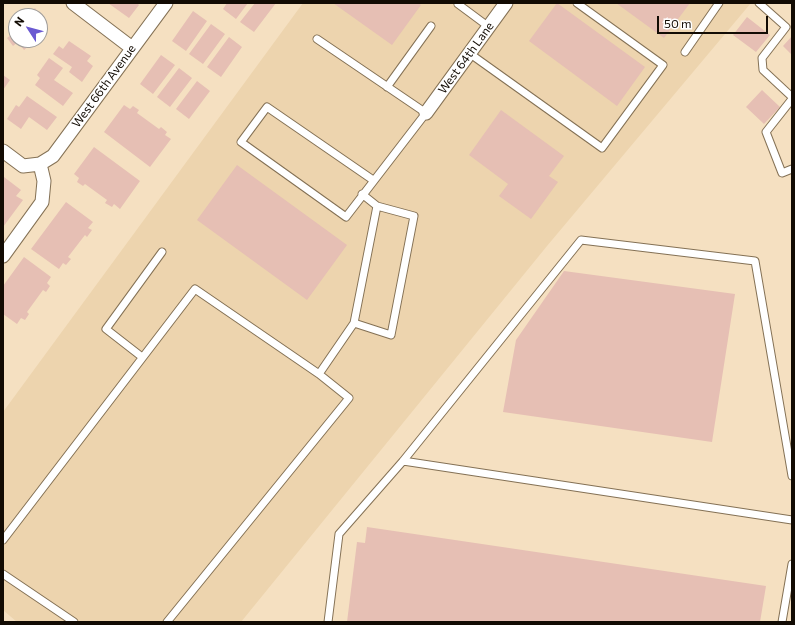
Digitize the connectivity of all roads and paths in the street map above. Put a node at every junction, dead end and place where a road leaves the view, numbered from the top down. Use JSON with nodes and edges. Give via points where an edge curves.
{"nodes":[{"id":1,"x":73,"y":3,"type":"edge"},
{"id":2,"x":166,"y":3,"type":"edge"},
{"id":3,"x":458,"y":3,"type":"edge"},
{"id":4,"x":506,"y":3,"type":"edge"},
{"id":5,"x":577,"y":3,"type":"edge"},
{"id":6,"x":719,"y":3,"type":"edge"},
{"id":7,"x":759,"y":3,"type":"edge"},
{"id":8,"x":789,"y":25,"type":"edge"},
{"id":9,"x":431,"y":26,"type":"dead end"},
{"id":10,"x":489,"y":27,"type":"junction"},
{"id":11,"x":317,"y":39,"type":"dead end"},
{"id":12,"x":132,"y":48,"type":"junction"},
{"id":13,"x":685,"y":52,"type":"dead end"},
{"id":14,"x":469,"y":53,"type":"junction"},
{"id":15,"x":388,"y":87,"type":"junction"},
{"id":16,"x":792,"y":98,"type":"edge"},
{"id":17,"x":426,"y":113,"type":"junction"},
{"id":18,"x":3,"y":151,"type":"edge"},
{"id":19,"x":40,"y":164,"type":"junction"},
{"id":20,"x":792,"y":169,"type":"edge"},
{"id":21,"x":373,"y":180,"type":"junction"},
{"id":22,"x":362,"y":194,"type":"junction"},
{"id":23,"x":377,"y":206,"type":"junction"},
{"id":24,"x":162,"y":252,"type":"dead end"},
{"id":25,"x":3,"y":256,"type":"edge"},
{"id":26,"x":354,"y":323,"type":"junction"},
{"id":27,"x":142,"y":357,"type":"junction"},
{"id":28,"x":319,"y":374,"type":"junction"},
{"id":29,"x":403,"y":461,"type":"junction"},
{"id":30,"x":792,"y":476,"type":"edge"},
{"id":31,"x":792,"y":520,"type":"edge"},
{"id":32,"x":3,"y":540,"type":"edge"},
{"id":33,"x":792,"y":564,"type":"edge"},
{"id":34,"x":3,"y":574,"type":"edge"},
{"id":35,"x":74,"y":622,"type":"edge"},
{"id":36,"x":167,"y":622,"type":"edge"},
{"id":37,"x":328,"y":622,"type":"edge"},
{"id":38,"x":782,"y":622,"type":"edge"}],
"edges":[{"from":1,"to":12,"type":"street"},
{"from":2,"to":12,"type":"street","name":"West 66th Avenue"},
{"from":3,"to":10,"type":"lane"},
{"from":4,"to":10,"type":"street","name":"West 64th Lane"},
{"from":5,"to":14,"type":"lane","via":[[663,66],[602,148]]},
{"from":6,"to":13,"type":"lane"},
{"from":7,"to":8,"type":"lane"},
{"from":8,"to":16,"type":"lane","via":[[762,58],[763,70]]},
{"from":9,"to":15,"type":"lane"},
{"from":10,"to":14,"type":"street","name":"West 64th Lane"},
{"from":11,"to":15,"type":"lane"},
{"from":12,"to":19,"type":"street","name":"West 66th Avenue","via":[[53,156]]},
{"from":14,"to":17,"type":"street","name":"West 64th Lane"},
{"from":15,"to":17,"type":"lane"},
{"from":16,"to":20,"type":"lane","via":[[766,132],[782,173]]},
{"from":17,"to":21,"type":"lane"},
{"from":18,"to":19,"type":"street","via":[[23,166]]},
{"from":19,"to":25,"type":"street","via":[[44,181],[42,202]]},
{"from":21,"to":22,"type":"lane"},
{"from":21,"to":22,"type":"lane","via":[[267,107],[241,142],[346,216]]},
{"from":22,"to":23,"type":"lane"},
{"from":23,"to":26,"type":"lane"},
{"from":23,"to":26,"type":"lane","via":[[414,216],[391,335]]},
{"from":24,"to":27,"type":"lane","via":[[106,329]]},
{"from":26,"to":28,"type":"lane"},
{"from":27,"to":28,"type":"lane","via":[[195,289]]},
{"from":27,"to":32,"type":"lane"},
{"from":28,"to":36,"type":"lane","via":[[349,398]]},
{"from":29,"to":30,"type":"lane","via":[[581,240],[755,261]]},
{"from":29,"to":31,"type":"lane"},
{"from":29,"to":37,"type":"lane","via":[[339,534]]},
{"from":33,"to":38,"type":"lane"},
{"from":34,"to":35,"type":"lane"}]}
